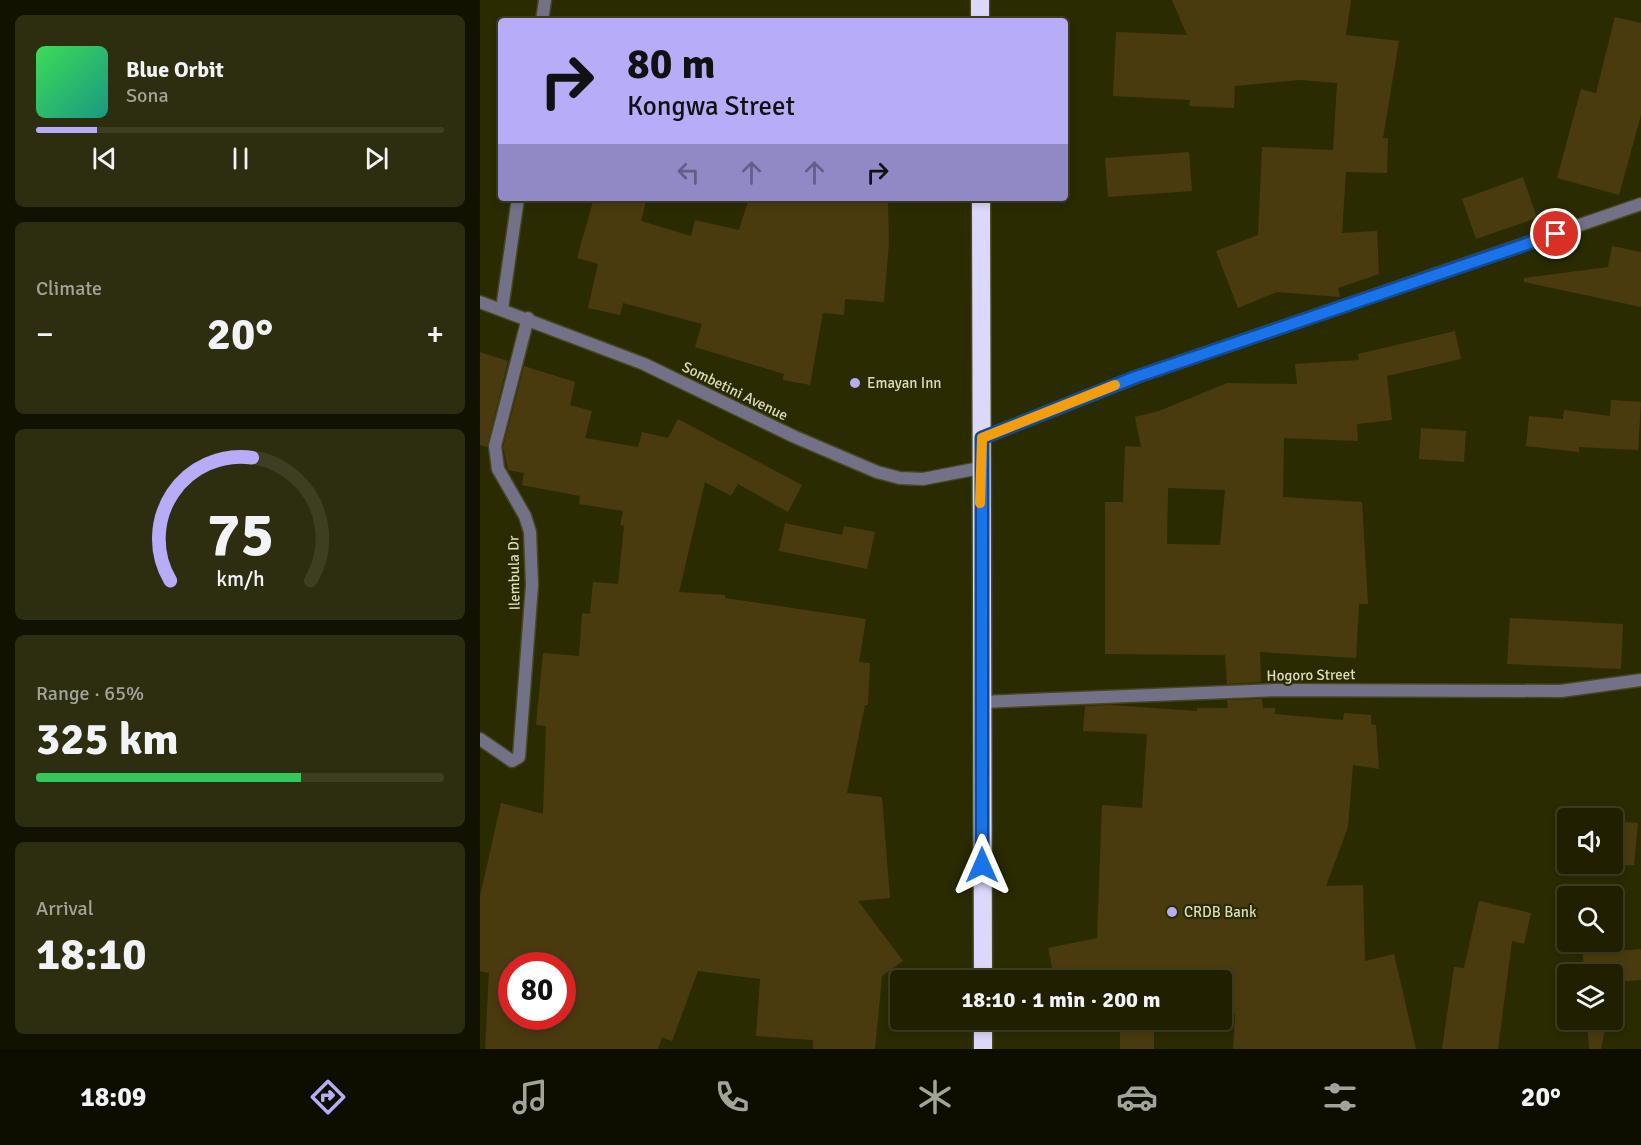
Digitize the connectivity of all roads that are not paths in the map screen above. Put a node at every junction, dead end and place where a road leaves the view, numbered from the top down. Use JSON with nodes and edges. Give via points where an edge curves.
{"nodes":[{"id":1,"x":545,"y":0,"type":"edge"},
{"id":2,"x":980,"y":0,"type":"edge"},
{"id":3,"x":542,"y":18,"type":"edge"},
{"id":4,"x":980,"y":18,"type":"edge"},
{"id":5,"x":518,"y":201,"type":"edge"},
{"id":6,"x":981,"y":201,"type":"edge"},
{"id":7,"x":1641,"y":204,"type":"edge"},
{"id":8,"x":480,"y":302,"type":"edge"},
{"id":9,"x":502,"y":309,"type":"junction"},
{"id":10,"x":528,"y":318,"type":"junction"},
{"id":11,"x":982,"y":438,"type":"junction"},
{"id":12,"x":980,"y":468,"type":"junction"},
{"id":13,"x":1641,"y":680,"type":"edge"},
{"id":14,"x":982,"y":702,"type":"junction"},
{"id":15,"x":480,"y":739,"type":"edge"},
{"id":16,"x":982,"y":970,"type":"edge"},
{"id":17,"x":983,"y":1030,"type":"edge"},
{"id":18,"x":983,"y":1049,"type":"edge"}],
"edges":[{"from":1,"to":3,"type":"street"},
{"from":2,"to":4,"type":"highway"},
{"from":5,"to":9,"type":"street"},
{"from":6,"to":11,"type":"highway"},
{"from":7,"to":11,"type":"street","via":[[1136,377]]},
{"from":8,"to":9,"type":"street","name":"Sombetini Avenue"},
{"from":9,"to":10,"type":"street","name":"Sombetini Avenue"},
{"from":10,"to":12,"type":"street","name":"Sombetini Avenue","via":[[644,364],[877,472],[923,480]]},
{"from":10,"to":15,"type":"street","name":"Ilembula Dr","via":[[495,446],[498,469],[530,532],[532,585],[519,757],[512,761]]},
{"from":11,"to":12,"type":"highway"},
{"from":12,"to":14,"type":"highway"},
{"from":13,"to":14,"type":"street","name":"Hogoro Street","via":[[1550,692],[1265,690]]},
{"from":14,"to":16,"type":"highway"},
{"from":17,"to":18,"type":"highway"}]}
